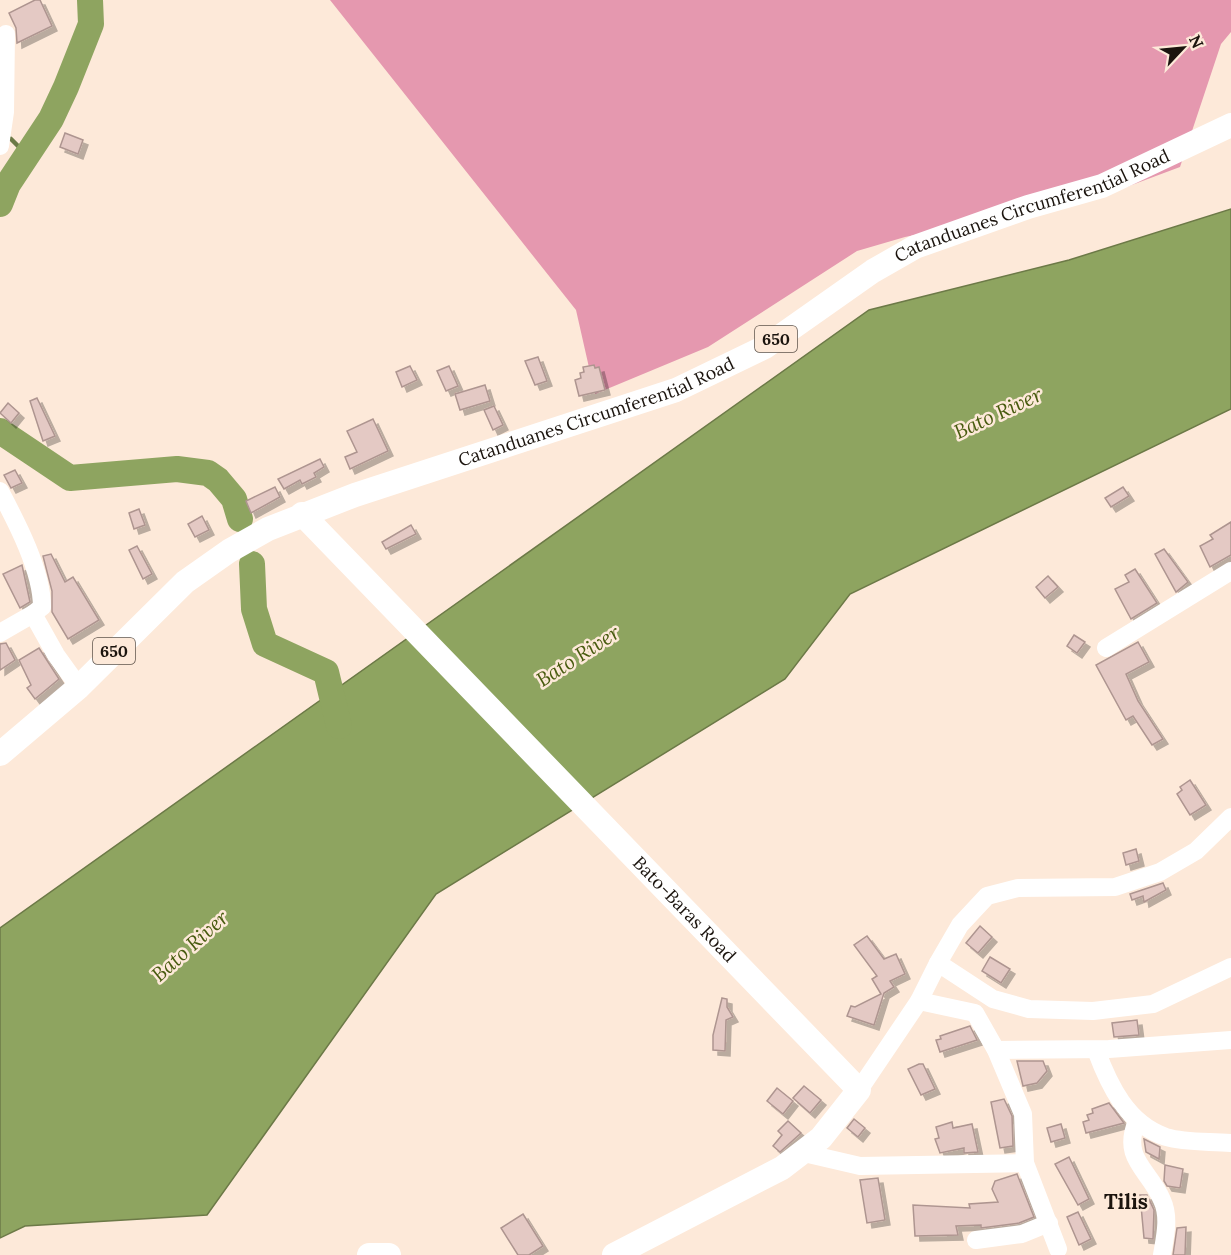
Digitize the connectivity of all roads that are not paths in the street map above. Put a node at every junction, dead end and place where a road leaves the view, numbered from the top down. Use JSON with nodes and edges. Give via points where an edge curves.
{"nodes":[{"id":1,"x":6,"y":34,"type":"dead end"},
{"id":2,"x":1231,"y":125,"type":"edge"},
{"id":3,"x":0,"y":146,"type":"edge"},
{"id":4,"x":0,"y":491,"type":"edge"},
{"id":5,"x":302,"y":514,"type":"junction"},
{"id":6,"x":1231,"y":571,"type":"edge"},
{"id":7,"x":33,"y":614,"type":"junction"},
{"id":8,"x":0,"y":633,"type":"edge"},
{"id":9,"x":1106,"y":648,"type":"dead end"},
{"id":10,"x":79,"y":687,"type":"junction"},
{"id":11,"x":0,"y":754,"type":"edge"},
{"id":12,"x":1231,"y":818,"type":"edge"},
{"id":13,"x":938,"y":963,"type":"junction"},
{"id":14,"x":1231,"y":967,"type":"edge"},
{"id":15,"x":920,"y":1001,"type":"junction"},
{"id":16,"x":1231,"y":1040,"type":"edge"},
{"id":17,"x":996,"y":1050,"type":"junction"},
{"id":18,"x":1096,"y":1050,"type":"junction"},
{"id":19,"x":859,"y":1090,"type":"junction"},
{"id":20,"x":1137,"y":1121,"type":"junction"},
{"id":21,"x":1231,"y":1143,"type":"edge"},
{"id":22,"x":804,"y":1153,"type":"junction"},
{"id":23,"x":1025,"y":1163,"type":"junction"},
{"id":24,"x":1049,"y":1223,"type":"junction"},
{"id":25,"x":976,"y":1240,"type":"dead end"},
{"id":26,"x":1058,"y":1249,"type":"dead end"},
{"id":27,"x":369,"y":1255,"type":"edge"},
{"id":28,"x":388,"y":1255,"type":"edge"},
{"id":29,"x":614,"y":1255,"type":"edge"},
{"id":30,"x":1162,"y":1255,"type":"edge"}],
"edges":[{"from":1,"to":3,"type":"street","via":[[5,112]]},
{"from":2,"to":5,"type":"main road","name":"Catanduanes Circumferential Road","number":"650","via":[[1102,186],[915,247],[873,271],[765,346],[676,390]]},
{"from":4,"to":7,"type":"street","via":[[16,521],[42,592],[42,607]]},
{"from":5,"to":10,"type":"main road","name":"Catanduanes Circumferential Road","number":"650","via":[[229,551],[185,582]]},
{"from":5,"to":19,"type":"main road","name":"Bato-Baras Road"},
{"from":6,"to":9,"type":"street"},
{"from":7,"to":8,"type":"street"},
{"from":7,"to":10,"type":"street"},
{"from":10,"to":11,"type":"main road","name":"Catanduanes Circumferential Road","number":"650"},
{"from":12,"to":13,"type":"street","via":[[1196,851],[1160,872],[1114,887],[1018,888],[987,896],[960,925]]},
{"from":13,"to":14,"type":"street","via":[[993,999],[1029,1009],[1093,1011],[1154,1004]]},
{"from":13,"to":15,"type":"street"},
{"from":15,"to":17,"type":"street","via":[[975,1013]]},
{"from":15,"to":19,"type":"street"},
{"from":16,"to":18,"type":"street"},
{"from":17,"to":18,"type":"street"},
{"from":17,"to":23,"type":"street","via":[[1023,1114]]},
{"from":18,"to":20,"type":"street","via":[[1110,1086]]},
{"from":19,"to":22,"type":"main road"},
{"from":20,"to":21,"type":"street","via":[[1167,1137]]},
{"from":20,"to":30,"type":"street","via":[[1131,1134],[1132,1149],[1162,1200],[1166,1216]]},
{"from":22,"to":23,"type":"street","via":[[860,1166]]},
{"from":22,"to":29,"type":"main road","via":[[761,1180]]},
{"from":23,"to":24,"type":"street"},
{"from":24,"to":25,"type":"street","via":[[1022,1234]]},
{"from":24,"to":26,"type":"street"},
{"from":27,"to":28,"type":"main road"}]}
